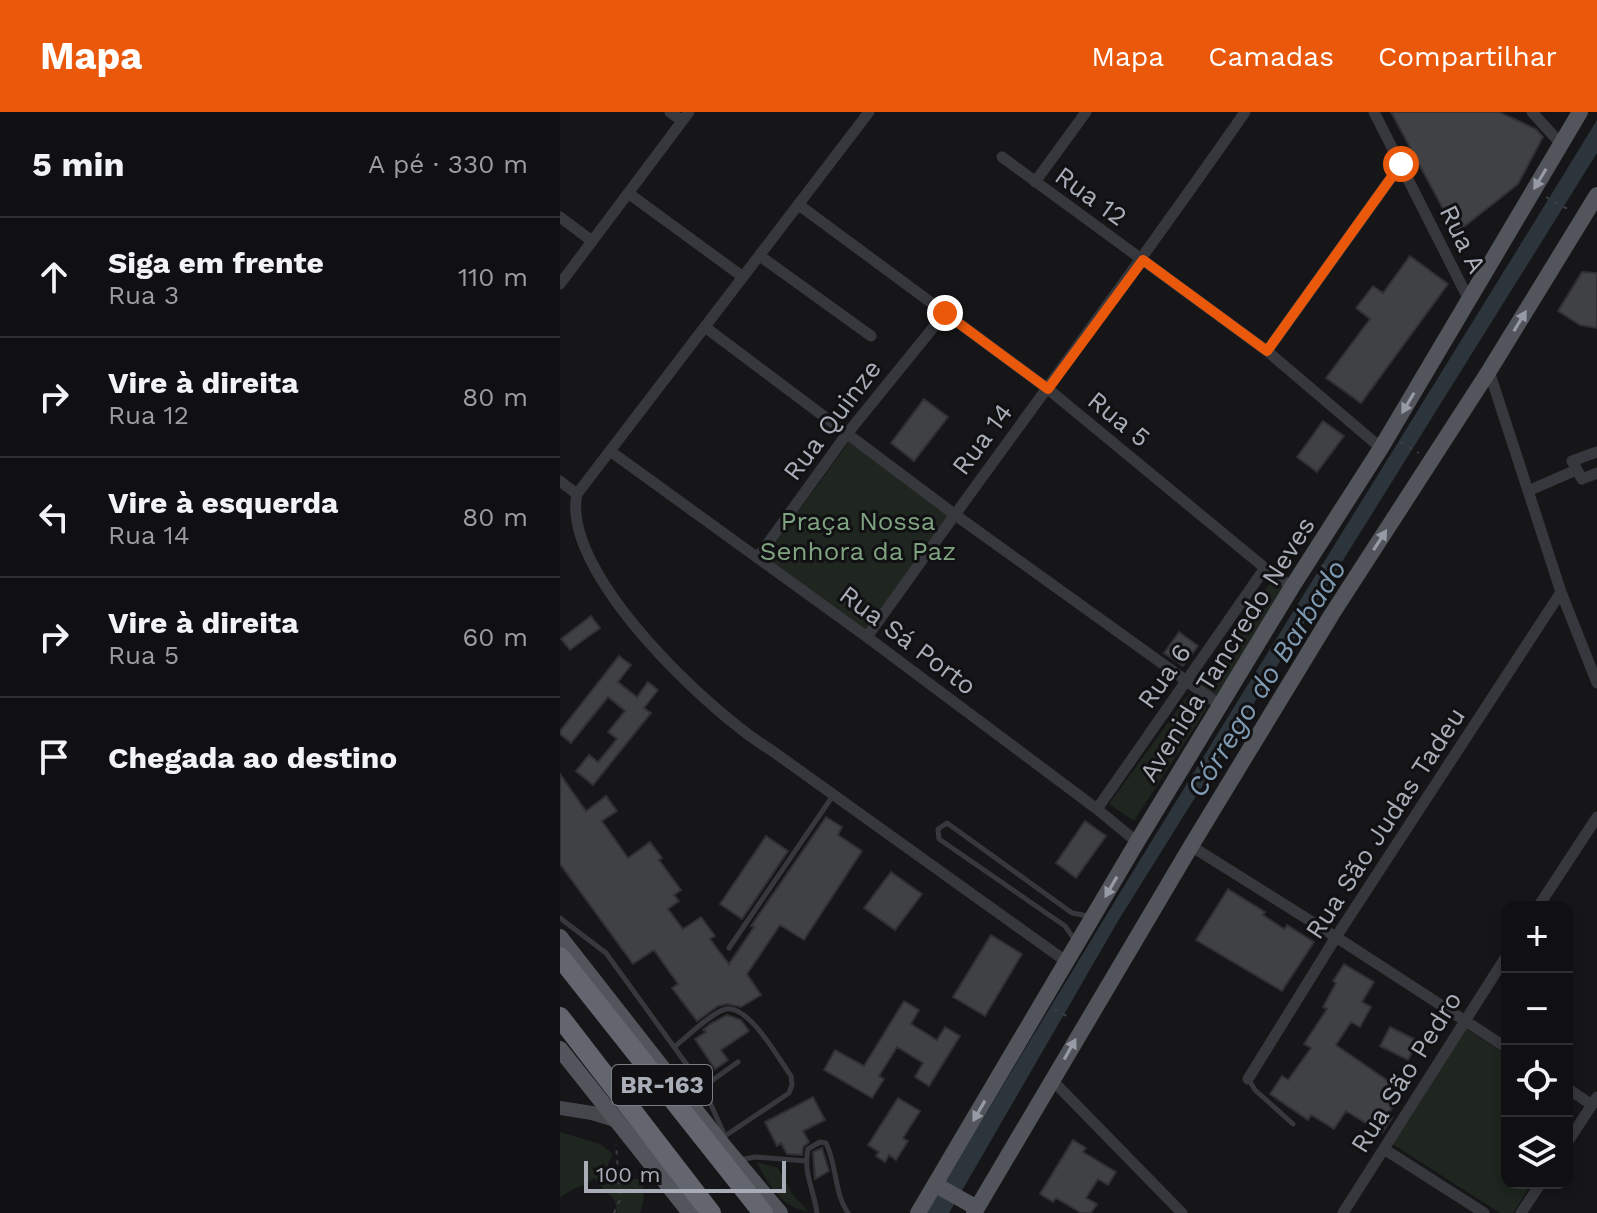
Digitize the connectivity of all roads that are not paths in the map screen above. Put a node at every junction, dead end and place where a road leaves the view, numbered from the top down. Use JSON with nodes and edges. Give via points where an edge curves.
{"nodes":[{"id":1,"x":670,"y":112,"type":"edge"},
{"id":2,"x":869,"y":112,"type":"edge"},
{"id":3,"x":1086,"y":112,"type":"edge"},
{"id":4,"x":1245,"y":112,"type":"edge"},
{"id":5,"x":1374,"y":112,"type":"edge"},
{"id":6,"x":1532,"y":112,"type":"edge"},
{"id":7,"x":1580,"y":112,"type":"edge"},
{"id":8,"x":686,"y":117,"type":"edge"},
{"id":9,"x":1561,"y":144,"type":"junction"},
{"id":10,"x":1002,"y":157,"type":"dead end"},
{"id":11,"x":1401,"y":164,"type":"junction"},
{"id":12,"x":1035,"y":182,"type":"junction"},
{"id":13,"x":628,"y":193,"type":"junction"},
{"id":14,"x":1597,"y":195,"type":"edge"},
{"id":15,"x":799,"y":205,"type":"junction"},
{"id":16,"x":560,"y":217,"type":"edge"},
{"id":17,"x":592,"y":241,"type":"junction"},
{"id":18,"x":760,"y":256,"type":"junction"},
{"id":19,"x":1143,"y":260,"type":"junction"},
{"id":20,"x":743,"y":277,"type":"junction"},
{"id":21,"x":560,"y":284,"type":"edge"},
{"id":22,"x":1469,"y":300,"type":"junction"},
{"id":23,"x":945,"y":313,"type":"junction"},
{"id":24,"x":705,"y":327,"type":"junction"},
{"id":25,"x":871,"y":336,"type":"dead end"},
{"id":26,"x":1267,"y":351,"type":"junction"},
{"id":27,"x":1489,"y":371,"type":"junction"},
{"id":28,"x":1048,"y":389,"type":"junction"},
{"id":29,"x":846,"y":435,"type":"junction"},
{"id":30,"x":1381,"y":448,"type":"junction"},
{"id":31,"x":610,"y":451,"type":"junction"},
{"id":32,"x":1597,"y":452,"type":"edge"},
{"id":33,"x":1576,"y":470,"type":"junction"},
{"id":34,"x":1597,"y":473,"type":"edge"},
{"id":35,"x":560,"y":481,"type":"edge"},
{"id":36,"x":1528,"y":491,"type":"junction"},
{"id":37,"x":577,"y":494,"type":"junction"},
{"id":38,"x":954,"y":514,"type":"junction"},
{"id":39,"x":567,"y":536,"type":"dead end"},
{"id":40,"x":758,"y":557,"type":"junction"},
{"id":41,"x":1265,"y":568,"type":"junction"},
{"id":42,"x":1292,"y":587,"type":"junction"},
{"id":43,"x":1561,"y":592,"type":"junction"},
{"id":44,"x":606,"y":609,"type":"dead end"},
{"id":45,"x":867,"y":637,"type":"junction"},
{"id":46,"x":1188,"y":681,"type":"junction"},
{"id":47,"x":1597,"y":683,"type":"edge"},
{"id":48,"x":1220,"y":705,"type":"junction"},
{"id":49,"x":833,"y":795,"type":"junction"},
{"id":50,"x":1097,"y":809,"type":"junction"},
{"id":51,"x":1597,"y":817,"type":"edge"},
{"id":52,"x":1137,"y":842,"type":"junction"},
{"id":53,"x":1191,"y":846,"type":"junction"},
{"id":54,"x":1542,"y":901,"type":"edge"},
{"id":55,"x":1093,"y":917,"type":"junction"},
{"id":56,"x":560,"y":918,"type":"edge"},
{"id":57,"x":560,"y":937,"type":"edge"},
{"id":58,"x":1336,"y":937,"type":"junction"},
{"id":59,"x":1077,"y":944,"type":"junction"},
{"id":60,"x":729,"y":948,"type":"dead end"},
{"id":61,"x":560,"y":957,"type":"edge"},
{"id":62,"x":1067,"y":962,"type":"junction"},
{"id":63,"x":1501,"y":964,"type":"edge"},
{"id":64,"x":560,"y":1017,"type":"edge"},
{"id":65,"x":1465,"y":1020,"type":"junction"},
{"id":66,"x":1502,"y":1045,"type":"edge"},
{"id":67,"x":674,"y":1047,"type":"junction"},
{"id":68,"x":560,"y":1049,"type":"edge"},
{"id":69,"x":738,"y":1062,"type":"dead end"},
{"id":70,"x":1248,"y":1079,"type":"joint"},
{"id":71,"x":1053,"y":1081,"type":"junction"},
{"id":72,"x":703,"y":1087,"type":"junction"},
{"id":73,"x":1573,"y":1091,"type":"edge"},
{"id":74,"x":1594,"y":1101,"type":"edge"},
{"id":75,"x":560,"y":1108,"type":"edge"},
{"id":76,"x":1293,"y":1124,"type":"dead end"},
{"id":77,"x":617,"y":1128,"type":"junction"},
{"id":78,"x":1573,"y":1134,"type":"edge"},
{"id":79,"x":724,"y":1140,"type":"junction"},
{"id":80,"x":1384,"y":1149,"type":"junction"},
{"id":81,"x":735,"y":1160,"type":"junction"},
{"id":82,"x":806,"y":1161,"type":"junction"},
{"id":83,"x":669,"y":1187,"type":"junction"},
{"id":84,"x":940,"y":1187,"type":"junction"},
{"id":85,"x":1537,"y":1189,"type":"edge"},
{"id":86,"x":973,"y":1208,"type":"edge"},
{"id":87,"x":845,"y":1211,"type":"edge"},
{"id":88,"x":675,"y":1213,"type":"edge"},
{"id":89,"x":690,"y":1213,"type":"edge"},
{"id":90,"x":711,"y":1213,"type":"edge"},
{"id":91,"x":756,"y":1213,"type":"edge"},
{"id":92,"x":765,"y":1213,"type":"edge"},
{"id":93,"x":780,"y":1213,"type":"edge"},
{"id":94,"x":817,"y":1213,"type":"edge"},
{"id":95,"x":918,"y":1213,"type":"edge"},
{"id":96,"x":1182,"y":1213,"type":"edge"},
{"id":97,"x":1343,"y":1213,"type":"edge"},
{"id":98,"x":1484,"y":1213,"type":"edge"},
{"id":99,"x":1521,"y":1213,"type":"edge"}],
"edges":[{"from":1,"to":8,"type":"street"},
{"from":2,"to":15,"type":"street"},
{"from":3,"to":12,"type":"street"},
{"from":4,"to":19,"type":"street","name":"Rua 14"},
{"from":5,"to":11,"type":"street","name":"Rua A"},
{"from":6,"to":9,"type":"street"},
{"from":7,"to":9,"type":"main road","name":"Avenida Tancredo Neves"},
{"from":8,"to":13,"type":"street"},
{"from":9,"to":22,"type":"main road","name":"Avenida Tancredo Neves","one_way":true},
{"from":10,"to":12,"type":"street","name":"Rua 12"},
{"from":11,"to":22,"type":"street","name":"Rua A"},
{"from":11,"to":26,"type":"street"},
{"from":12,"to":19,"type":"street","name":"Rua 12"},
{"from":13,"to":17,"type":"street"},
{"from":13,"to":20,"type":"street"},
{"from":27,"to":14,"type":"main road","one_way":true},
{"from":15,"to":18,"type":"street"},
{"from":15,"to":23,"type":"street","name":"Rua 5"},
{"from":16,"to":17,"type":"street"},
{"from":17,"to":21,"type":"street"},
{"from":18,"to":20,"type":"street"},
{"from":18,"to":25,"type":"street"},
{"from":19,"to":26,"type":"street","name":"Rua 12"},
{"from":19,"to":28,"type":"street","name":"Rua 14"},
{"from":20,"to":24,"type":"street"},
{"from":22,"to":30,"type":"main road","name":"Avenida Tancredo Neves","one_way":true},
{"from":23,"to":28,"type":"street","name":"Rua 5"},
{"from":23,"to":29,"type":"street","name":"Rua Quinze"},
{"from":24,"to":29,"type":"street"},
{"from":24,"to":31,"type":"street"},
{"from":26,"to":30,"type":"street","name":"Rua 12"},
{"from":27,"to":36,"type":"street"},
{"from":53,"to":27,"type":"main road","one_way":true},
{"from":28,"to":38,"type":"street","name":"Rua 14"},
{"from":28,"to":41,"type":"street","name":"Rua 5"},
{"from":29,"to":38,"type":"street"},
{"from":29,"to":40,"type":"street","name":"Rua Quinze"},
{"from":30,"to":42,"type":"main road","name":"Avenida Tancredo Neves"},
{"from":31,"to":37,"type":"street"},
{"from":31,"to":40,"type":"street","name":"Rua Sá Porto"},
{"from":32,"to":33,"type":"street","via":[[1572,461]]},
{"from":33,"to":34,"type":"street","via":[[1582,479]]},
{"from":33,"to":36,"type":"street"},
{"from":35,"to":37,"type":"street"},
{"from":36,"to":43,"type":"street"},
{"from":37,"to":39,"type":"street","via":[[568,512]]},
{"from":38,"to":45,"type":"street","name":"Rua 14"},
{"from":38,"to":46,"type":"street"},
{"from":40,"to":45,"type":"street","name":"Rua Sá Porto"},
{"from":41,"to":42,"type":"street","name":"Rua 5"},
{"from":41,"to":46,"type":"street","name":"Rua 6"},
{"from":42,"to":48,"type":"main road","name":"Avenida Tancredo Neves"},
{"from":43,"to":47,"type":"street"},
{"from":43,"to":58,"type":"street","name":"Rua São Judas Tadeu"},
{"from":44,"to":49,"type":"street","via":[[639,648],[699,700]]},
{"from":45,"to":50,"type":"street","name":"Rua Sá Porto"},
{"from":46,"to":48,"type":"street"},
{"from":46,"to":50,"type":"street","name":"Rua 6"},
{"from":48,"to":52,"type":"main road","name":"Avenida Tancredo Neves"},
{"from":49,"to":60,"type":"lane"},
{"from":49,"to":62,"type":"street"},
{"from":50,"to":52,"type":"street","name":"Rua Sá Porto"},
{"from":51,"to":54,"type":"street"},
{"from":52,"to":55,"type":"main road","name":"Avenida Tancredo Neves","one_way":true},
{"from":53,"to":58,"type":"street"},
{"from":71,"to":53,"type":"main road","one_way":true},
{"from":55,"to":59,"type":"main road","name":"Avenida Tancredo Neves"},
{"from":55,"to":59,"type":"lane","via":[[1072,913],[947,823],[938,829],[939,839],[1065,926]]},
{"from":56,"to":67,"type":"lane","via":[[606,953]]},
{"from":57,"to":79,"type":"main road"},
{"from":58,"to":65,"type":"street"},
{"from":58,"to":70,"type":"street","name":"Rua São Judas Tadeu"},
{"from":59,"to":62,"type":"main road","name":"Avenida Tancredo Neves"},
{"from":61,"to":92,"type":"highway","number":"BR-163","bridge":true},
{"from":62,"to":84,"type":"main road","name":"Avenida Tancredo Neves","one_way":true},
{"from":63,"to":65,"type":"street","name":"Rua São Pedro"},
{"from":64,"to":90,"type":"highway","number":"BR-163"},
{"from":65,"to":66,"type":"street"},
{"from":65,"to":80,"type":"street","name":"Rua São Pedro"},
{"from":67,"to":72,"type":"lane"},
{"from":67,"to":79,"type":"lane","via":[[726,1009],[738,1011],[754,1024],[791,1076],[789,1093]]},
{"from":68,"to":77,"type":"main road"},
{"from":69,"to":72,"type":"lane"},
{"from":70,"to":76,"type":"lane"},
{"from":71,"to":86,"type":"main road"},
{"from":71,"to":96,"type":"street"},
{"from":72,"to":79,"type":"lane"},
{"from":73,"to":74,"type":"street"},
{"from":74,"to":78,"type":"street"},
{"from":75,"to":77,"type":"street","via":[[592,1113]]},
{"from":77,"to":83,"type":"main road"},
{"from":79,"to":81,"type":"main road"},
{"from":80,"to":97,"type":"street","name":"Rua São Pedro"},
{"from":80,"to":98,"type":"street"},
{"from":81,"to":82,"type":"lane"},
{"from":81,"to":93,"type":"main road"},
{"from":82,"to":87,"type":"lane","via":[[814,1143],[826,1143]]},
{"from":82,"to":94,"type":"lane"},
{"from":83,"to":88,"type":"main road"},
{"from":83,"to":89,"type":"main road"},
{"from":84,"to":86,"type":"main road"},
{"from":84,"to":95,"type":"main road","name":"Avenida Tancredo Neves"},
{"from":85,"to":99,"type":"street"},
{"from":91,"to":92,"type":"main road"}]}
